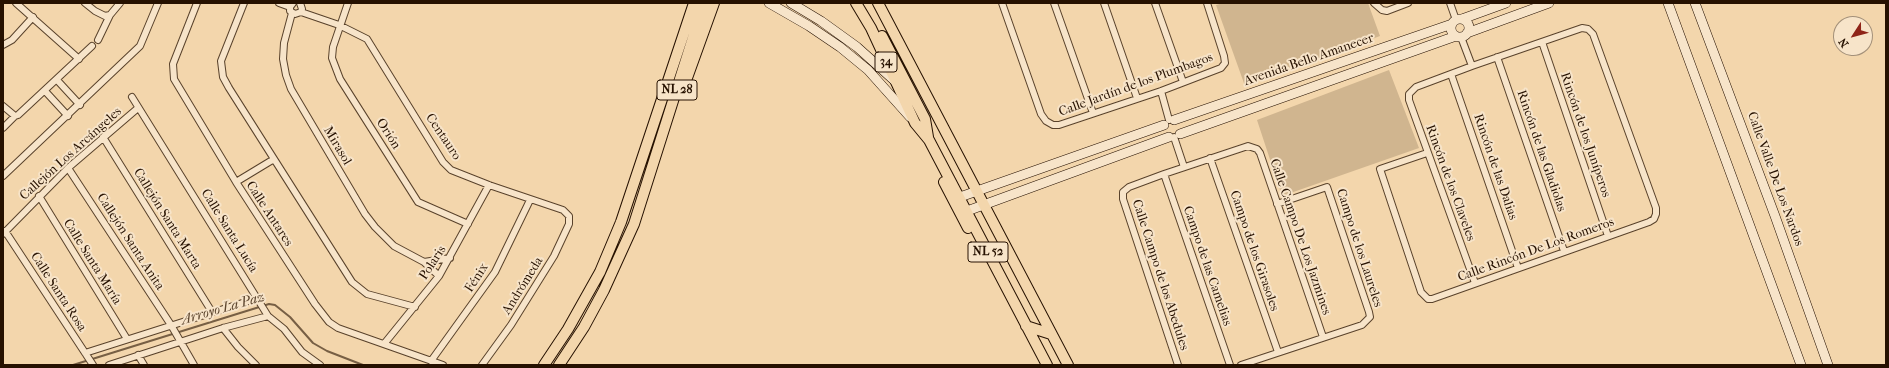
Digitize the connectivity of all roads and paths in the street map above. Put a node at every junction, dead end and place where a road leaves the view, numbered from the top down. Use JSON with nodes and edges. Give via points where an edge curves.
{"nodes":[{"id":1,"x":16,"y":3,"type":"edge"},
{"id":2,"x":85,"y":3,"type":"edge"},
{"id":3,"x":120,"y":3,"type":"edge"},
{"id":4,"x":158,"y":3,"type":"edge"},
{"id":5,"x":197,"y":3,"type":"edge"},
{"id":6,"x":244,"y":3,"type":"edge"},
{"id":7,"x":279,"y":3,"type":"edge"},
{"id":8,"x":300,"y":3,"type":"edge"},
{"id":9,"x":348,"y":3,"type":"edge"},
{"id":10,"x":694,"y":3,"type":"edge"},
{"id":11,"x":704,"y":3,"type":"edge"},
{"id":12,"x":714,"y":3,"type":"edge"},
{"id":13,"x":769,"y":3,"type":"edge"},
{"id":14,"x":791,"y":3,"type":"edge"},
{"id":15,"x":856,"y":3,"type":"edge"},
{"id":16,"x":863,"y":3,"type":"edge"},
{"id":17,"x":878,"y":3,"type":"edge"},
{"id":18,"x":1002,"y":3,"type":"edge"},
{"id":19,"x":1054,"y":3,"type":"edge"},
{"id":20,"x":1104,"y":3,"type":"edge"},
{"id":21,"x":1155,"y":3,"type":"edge"},
{"id":22,"x":1207,"y":3,"type":"edge"},
{"id":23,"x":1374,"y":3,"type":"edge"},
{"id":24,"x":1408,"y":3,"type":"edge"},
{"id":25,"x":1450,"y":3,"type":"edge"},
{"id":26,"x":1506,"y":3,"type":"edge"},
{"id":27,"x":1549,"y":3,"type":"edge"},
{"id":28,"x":1668,"y":3,"type":"edge"},
{"id":29,"x":1694,"y":3,"type":"edge"},
{"id":30,"x":291,"y":8,"type":"edge"},
{"id":31,"x":301,"y":12,"type":"junction"},
{"id":32,"x":110,"y":16,"type":"junction"},
{"id":33,"x":33,"y":17,"type":"junction"},
{"id":34,"x":1456,"y":21,"type":"junction"},
{"id":35,"x":339,"y":25,"type":"junction"},
{"id":36,"x":1461,"y":35,"type":"junction"},
{"id":37,"x":98,"y":40,"type":"dead end"},
{"id":38,"x":1542,"y":42,"type":"junction"},
{"id":39,"x":3,"y":45,"type":"edge"},
{"id":40,"x":92,"y":46,"type":"dead end"},
{"id":41,"x":891,"y":56,"type":"junction"},
{"id":42,"x":1497,"y":57,"type":"junction"},
{"id":43,"x":79,"y":59,"type":"junction"},
{"id":44,"x":1472,"y":66,"type":"junction"},
{"id":45,"x":1324,"y":68,"type":"junction"},
{"id":46,"x":913,"y":71,"type":"junction"},
{"id":47,"x":1307,"y":74,"type":"junction"},
{"id":48,"x":1451,"y":74,"type":"junction"},
{"id":49,"x":57,"y":80,"type":"junction"},
{"id":50,"x":1328,"y":81,"type":"junction"},
{"id":51,"x":895,"y":82,"type":"junction"},
{"id":52,"x":1183,"y":82,"type":"junction"},
{"id":53,"x":1312,"y":87,"type":"junction"},
{"id":54,"x":1160,"y":90,"type":"junction"},
{"id":55,"x":45,"y":91,"type":"junction"},
{"id":56,"x":132,"y":96,"type":"dead end"},
{"id":57,"x":1137,"y":98,"type":"junction"},
{"id":58,"x":916,"y":101,"type":"junction"},
{"id":59,"x":80,"y":105,"type":"junction"},
{"id":60,"x":3,"y":106,"type":"edge"},
{"id":61,"x":138,"y":108,"type":"junction"},
{"id":62,"x":1093,"y":113,"type":"junction"},
{"id":63,"x":15,"y":116,"type":"junction"},
{"id":64,"x":68,"y":116,"type":"junction"},
{"id":65,"x":915,"y":122,"type":"junction"},
{"id":66,"x":1169,"y":122,"type":"junction"},
{"id":67,"x":666,"y":123,"type":"junction"},
{"id":68,"x":3,"y":128,"type":"edge"},
{"id":69,"x":1174,"y":136,"type":"junction"},
{"id":70,"x":103,"y":137,"type":"junction"},
{"id":71,"x":929,"y":140,"type":"junction"},
{"id":72,"x":1428,"y":153,"type":"junction"},
{"id":73,"x":1210,"y":158,"type":"junction"},
{"id":74,"x":274,"y":159,"type":"junction"},
{"id":75,"x":1070,"y":159,"type":"junction"},
{"id":76,"x":1050,"y":166,"type":"junction"},
{"id":77,"x":1184,"y":167,"type":"junction"},
{"id":78,"x":68,"y":168,"type":"junction"},
{"id":79,"x":1074,"y":172,"type":"junction"},
{"id":80,"x":1164,"y":174,"type":"junction"},
{"id":81,"x":3,"y":176,"type":"edge"},
{"id":82,"x":1055,"y":179,"type":"junction"},
{"id":83,"x":236,"y":182,"type":"junction"},
{"id":84,"x":489,"y":185,"type":"junction"},
{"id":85,"x":978,"y":191,"type":"junction"},
{"id":86,"x":39,"y":196,"type":"junction"},
{"id":87,"x":530,"y":200,"type":"junction"},
{"id":88,"x":958,"y":204,"type":"junction"},
{"id":89,"x":984,"y":204,"type":"junction"},
{"id":90,"x":1278,"y":204,"type":"junction"},
{"id":91,"x":567,"y":213,"type":"joint"},
{"id":92,"x":468,"y":224,"type":"junction"},
{"id":93,"x":4,"y":233,"type":"edge"},
{"id":94,"x":1608,"y":236,"type":"junction"},
{"id":95,"x":1564,"y":251,"type":"junction"},
{"id":96,"x":450,"y":258,"type":"junction"},
{"id":97,"x":424,"y":262,"type":"junction"},
{"id":98,"x":1518,"y":268,"type":"junction"},
{"id":99,"x":439,"y":276,"type":"junction"},
{"id":100,"x":1475,"y":283,"type":"junction"},
{"id":101,"x":259,"y":299,"type":"junction"},
{"id":102,"x":415,"y":306,"type":"junction"},
{"id":103,"x":212,"y":312,"type":"junction"},
{"id":104,"x":268,"y":315,"type":"junction"},
{"id":105,"x":172,"y":326,"type":"junction"},
{"id":106,"x":1026,"y":326,"type":"junction"},
{"id":107,"x":223,"y":328,"type":"junction"},
{"id":108,"x":1051,"y":334,"type":"junction"},
{"id":109,"x":1323,"y":337,"type":"junction"},
{"id":110,"x":127,"y":339,"type":"junction"},
{"id":111,"x":180,"y":340,"type":"junction"},
{"id":112,"x":384,"y":344,"type":"junction"},
{"id":113,"x":1278,"y":352,"type":"junction"},
{"id":114,"x":86,"y":355,"type":"junction"},
{"id":115,"x":138,"y":355,"type":"junction"},
{"id":116,"x":550,"y":360,"type":"edge"},
{"id":117,"x":431,"y":361,"type":"junction"},
{"id":118,"x":93,"y":365,"type":"edge"},
{"id":119,"x":109,"y":365,"type":"edge"},
{"id":120,"x":144,"y":365,"type":"edge"},
{"id":121,"x":194,"y":365,"type":"edge"},
{"id":122,"x":256,"y":365,"type":"edge"},
{"id":123,"x":320,"y":365,"type":"edge"},
{"id":124,"x":443,"y":365,"type":"edge"},
{"id":125,"x":482,"y":365,"type":"edge"},
{"id":126,"x":544,"y":365,"type":"edge"},
{"id":127,"x":559,"y":365,"type":"edge"},
{"id":128,"x":1040,"y":365,"type":"edge"},
{"id":129,"x":1047,"y":365,"type":"edge"},
{"id":130,"x":1068,"y":365,"type":"edge"},
{"id":131,"x":1178,"y":365,"type":"edge"},
{"id":132,"x":1230,"y":365,"type":"edge"},
{"id":133,"x":1241,"y":365,"type":"edge"},
{"id":134,"x":1801,"y":365,"type":"edge"},
{"id":135,"x":1828,"y":365,"type":"edge"}],
"edges":[{"from":1,"to":33,"type":"street"},
{"from":2,"to":32,"type":"street","via":[[102,15]]},
{"from":3,"to":32,"type":"street"},
{"from":4,"to":59,"type":"street","via":[[140,46]]},
{"from":5,"to":83,"type":"street","name":"Calle Antares","via":[[172,72],[177,86]]},
{"from":6,"to":74,"type":"street","via":[[225,50],[221,69],[229,88]]},
{"from":7,"to":30,"type":"street"},
{"from":8,"to":31,"type":"street"},
{"from":9,"to":35,"type":"street","name":"Orión"},
{"from":10,"to":116,"type":"main road","via":[[621,222],[600,272]]},
{"from":11,"to":67,"type":"main road","number":"NL 28"},
{"from":12,"to":67,"type":"main road","via":[[691,72]]},
{"from":13,"to":65,"type":"street","number":"NL 52","via":[[809,26],[868,70]]},
{"from":14,"to":51,"type":"street","number":"NL 52","via":[[857,47]]},
{"from":15,"to":51,"type":"main road","number":"34","via":[[871,28]]},
{"from":16,"to":41,"type":"main road","number":"34"},
{"from":17,"to":46,"type":"main road"},
{"from":18,"to":62,"type":"street","name":"Calle Jardín de los Plumbagos","via":[[1041,114],[1046,121],[1059,125]]},
{"from":19,"to":62,"type":"street"},
{"from":20,"to":57,"type":"street"},
{"from":21,"to":52,"type":"street"},
{"from":22,"to":52,"type":"street","name":"Calle Jardín de los Plumbagos","via":[[1225,63],[1216,71]]},
{"from":23,"to":24,"type":"street","via":[[1387,11]]},
{"from":25,"to":34,"type":"street"},
{"from":26,"to":34,"type":"street","name":"Avenida Bello Amanecer"},
{"from":27,"to":36,"type":"street","name":"Avenida Bello Amanecer"},
{"from":28,"to":134,"type":"street"},
{"from":29,"to":135,"type":"street","name":"Calle Valle De Los Nardos","via":[[1770,202]]},
{"from":30,"to":31,"type":"street","via":[[298,14]]},
{"from":30,"to":97,"type":"street","name":"Mirasol","via":[[283,59],[291,90],[375,227],[394,246]]},
{"from":31,"to":35,"type":"street","name":"Centauro"},
{"from":32,"to":37,"type":"street"},
{"from":33,"to":39,"type":"street","via":[[12,40]]},
{"from":33,"to":43,"type":"street"},
{"from":34,"to":36,"type":"street","via":[[1451,31]]},
{"from":34,"to":36,"type":"street","via":[[1468,23],[1468,30]]},
{"from":34,"to":45,"type":"street","name":"Avenida Bello Amanecer"},
{"from":35,"to":84,"type":"street","name":"Centauro","via":[[364,36],[370,43],[447,166]]},
{"from":35,"to":92,"type":"street","name":"Orión","via":[[333,47],[332,58],[335,68],[414,196],[424,206]]},
{"from":36,"to":44,"type":"street"},
{"from":36,"to":50,"type":"street","name":"Avenida Bello Amanecer"},
{"from":38,"to":42,"type":"street"},
{"from":38,"to":94,"type":"street","name":"Rincón de los Juníperos"},
{"from":38,"to":94,"type":"street","name":"Calle Rincón De Los Romeros","via":[[1582,28],[1593,34],[1656,208],[1654,219],[1649,222]]},
{"from":40,"to":43,"type":"street"},
{"from":41,"to":46,"type":"main road"},
{"from":41,"to":58,"type":"main road","number":"34"},
{"from":42,"to":44,"type":"street"},
{"from":42,"to":95,"type":"street","name":"Rincón de las Gladiolas"},
{"from":43,"to":49,"type":"street"},
{"from":44,"to":48,"type":"street"},
{"from":45,"to":47,"type":"street","name":"Avenida Bello Amanecer"},
{"from":45,"to":50,"type":"street","via":[[1328,74]]},
{"from":46,"to":85,"type":"main road"},
{"from":47,"to":53,"type":"street","via":[[1307,80]]},
{"from":47,"to":66,"type":"street","name":"Avenida Bello Amanecer"},
{"from":48,"to":72,"type":"street","name":"Rincón de los Claveles","via":[[1412,90],[1409,94]]},
{"from":48,"to":98,"type":"street","name":"Rincón de las Dalias"},
{"from":49,"to":55,"type":"street"},
{"from":49,"to":59,"type":"street"},
{"from":50,"to":53,"type":"street","name":"Avenida Bello Amanecer"},
{"from":51,"to":58,"type":"street","number":"NL 52"},
{"from":51,"to":65,"type":"main road","number":"34"},
{"from":52,"to":54,"type":"street","name":"Calle Jardín de los Plumbagos"},
{"from":53,"to":69,"type":"street","name":"Avenida Bello Amanecer"},
{"from":54,"to":57,"type":"street","name":"Calle Jardín de los Plumbagos"},
{"from":54,"to":66,"type":"street"},
{"from":55,"to":63,"type":"street"},
{"from":55,"to":64,"type":"street"},
{"from":56,"to":61,"type":"street","name":"Calle Santa Lucía"},
{"from":57,"to":62,"type":"street","name":"Calle Jardín de los Plumbagos"},
{"from":58,"to":71,"type":"main road","number":"NL 52","via":[[925,119]]},
{"from":59,"to":64,"type":"street"},
{"from":60,"to":63,"type":"street"},
{"from":61,"to":70,"type":"street","name":"Callejón Los Arcángeles"},
{"from":61,"to":101,"type":"street","name":"Calle Santa Lucía"},
{"from":63,"to":68,"type":"street"},
{"from":64,"to":81,"type":"street"},
{"from":65,"to":71,"type":"main road","number":"NL 52"},
{"from":65,"to":88,"type":"main road"},
{"from":66,"to":69,"type":"street","via":[[1164,131]]},
{"from":66,"to":69,"type":"street","via":[[1180,124],[1181,131]]},
{"from":66,"to":75,"type":"street","name":"Avenida Bello Amanecer"},
{"from":67,"to":127,"type":"main road","number":"NL 28","via":[[631,230],[604,290]]},
{"from":69,"to":77,"type":"street"},
{"from":69,"to":79,"type":"street","name":"Avenida Bello Amanecer"},
{"from":70,"to":78,"type":"street","name":"Callejón Los Arcángeles"},
{"from":70,"to":103,"type":"street","name":"Callejón Santa Marta"},
{"from":71,"to":88,"type":"main road","number":"NL 52"},
{"from":72,"to":100,"type":"street","name":"Rincón de los Claveles"},
{"from":72,"to":100,"type":"street","name":"Calle Rincón De Los Romeros","via":[[1380,169],[1421,292],[1424,297],[1432,299]]},
{"from":73,"to":77,"type":"street"},
{"from":73,"to":90,"type":"street","name":"Calle Campo De Los Jazmines","via":[[1252,146],[1260,153]]},
{"from":73,"to":113,"type":"street","name":"Campo de los Girasoles"},
{"from":74,"to":83,"type":"street"},
{"from":74,"to":102,"type":"street","via":[[352,282],[367,294]]},
{"from":75,"to":76,"type":"street","name":"Avenida Bello Amanecer"},
{"from":75,"to":79,"type":"street"},
{"from":76,"to":82,"type":"street"},
{"from":76,"to":85,"type":"street","name":"Avenida Bello Amanecer"},
{"from":77,"to":80,"type":"street"},
{"from":78,"to":86,"type":"street","name":"Callejón Los Arcángeles"},
{"from":78,"to":105,"type":"street","name":"Callejón Santa Anita"},
{"from":79,"to":82,"type":"street","name":"Avenida Bello Amanecer"},
{"from":80,"to":131,"type":"street","name":"Calle Campo de los Abedules","via":[[1128,188],[1123,192],[1123,199]]},
{"from":80,"to":132,"type":"street","name":"Campo de las Camelias"},
{"from":82,"to":89,"type":"street","name":"Avenida Bello Amanecer"},
{"from":83,"to":112,"type":"street","name":"Calle Antares","via":[[329,322],[338,328]]},
{"from":84,"to":87,"type":"street","name":"Centauro"},
{"from":84,"to":92,"type":"street","name":"Polaris"},
{"from":85,"to":88,"type":"street","name":"Avenida Bello Amanecer"},
{"from":85,"to":89,"type":"main road"},
{"from":86,"to":93,"type":"street","name":"Callejón Los Arcángeles"},
{"from":86,"to":110,"type":"street","name":"Calle Santa María"},
{"from":87,"to":91,"type":"street","name":"Centauro"},
{"from":87,"to":117,"type":"street","name":"Fénix","via":[[495,272]]},
{"from":88,"to":89,"type":"street","name":"Avenida Bello Amanecer"},
{"from":88,"to":106,"type":"main road","number":"NL 52"},
{"from":88,"to":128,"type":"main road"},
{"from":89,"to":108,"type":"main road"},
{"from":90,"to":109,"type":"street","name":"Calle Campo De Los Jazmines"},
{"from":90,"to":109,"type":"street","name":"Campo de los Laureles","via":[[1327,187],[1370,312],[1370,317],[1362,325]]},
{"from":91,"to":125,"type":"street","name":"Andrómeda","via":[[569,224],[554,256],[511,326]]},
{"from":92,"to":96,"type":"street","name":"Polaris"},
{"from":93,"to":114,"type":"street","name":"Calle Santa Rosa"},
{"from":94,"to":95,"type":"street","name":"Calle Rincón De Los Romeros"},
{"from":95,"to":98,"type":"street","name":"Calle Rincón De Los Romeros"},
{"from":96,"to":97,"type":"street"},
{"from":96,"to":99,"type":"street","name":"Polaris"},
{"from":97,"to":99,"type":"street","name":"Mirasol"},
{"from":98,"to":100,"type":"street","name":"Calle Rincón De Los Romeros"},
{"from":99,"to":102,"type":"street","name":"Polaris"},
{"from":101,"to":103,"type":"street"},
{"from":101,"to":104,"type":"street","name":"Calle Santa Lucía"},
{"from":102,"to":112,"type":"street","name":"Polaris"},
{"from":103,"to":105,"type":"street"},
{"from":104,"to":107,"type":"street"},
{"from":104,"to":123,"type":"street","name":"Calle Santa Lucía","via":[[287,332],[302,352]]},
{"from":105,"to":110,"type":"street"},
{"from":105,"to":111,"type":"street","name":"Callejón Santa Anita"},
{"from":106,"to":108,"type":"main road"},
{"from":106,"to":129,"type":"main road","number":"NL 52"},
{"from":107,"to":111,"type":"street"},
{"from":107,"to":122,"type":"street"},
{"from":108,"to":130,"type":"main road"},
{"from":109,"to":113,"type":"street"},
{"from":110,"to":114,"type":"street"},
{"from":111,"to":115,"type":"street"},
{"from":111,"to":121,"type":"street","name":"Callejón Santa Anita"},
{"from":112,"to":117,"type":"street","name":"Calle Antares"},
{"from":113,"to":133,"type":"street"},
{"from":114,"to":118,"type":"street","name":"Calle Santa Rosa"},
{"from":115,"to":119,"type":"street"},
{"from":115,"to":120,"type":"street"},
{"from":116,"to":126,"type":"main road"},
{"from":117,"to":124,"type":"street","name":"Calle Antares"}]}
